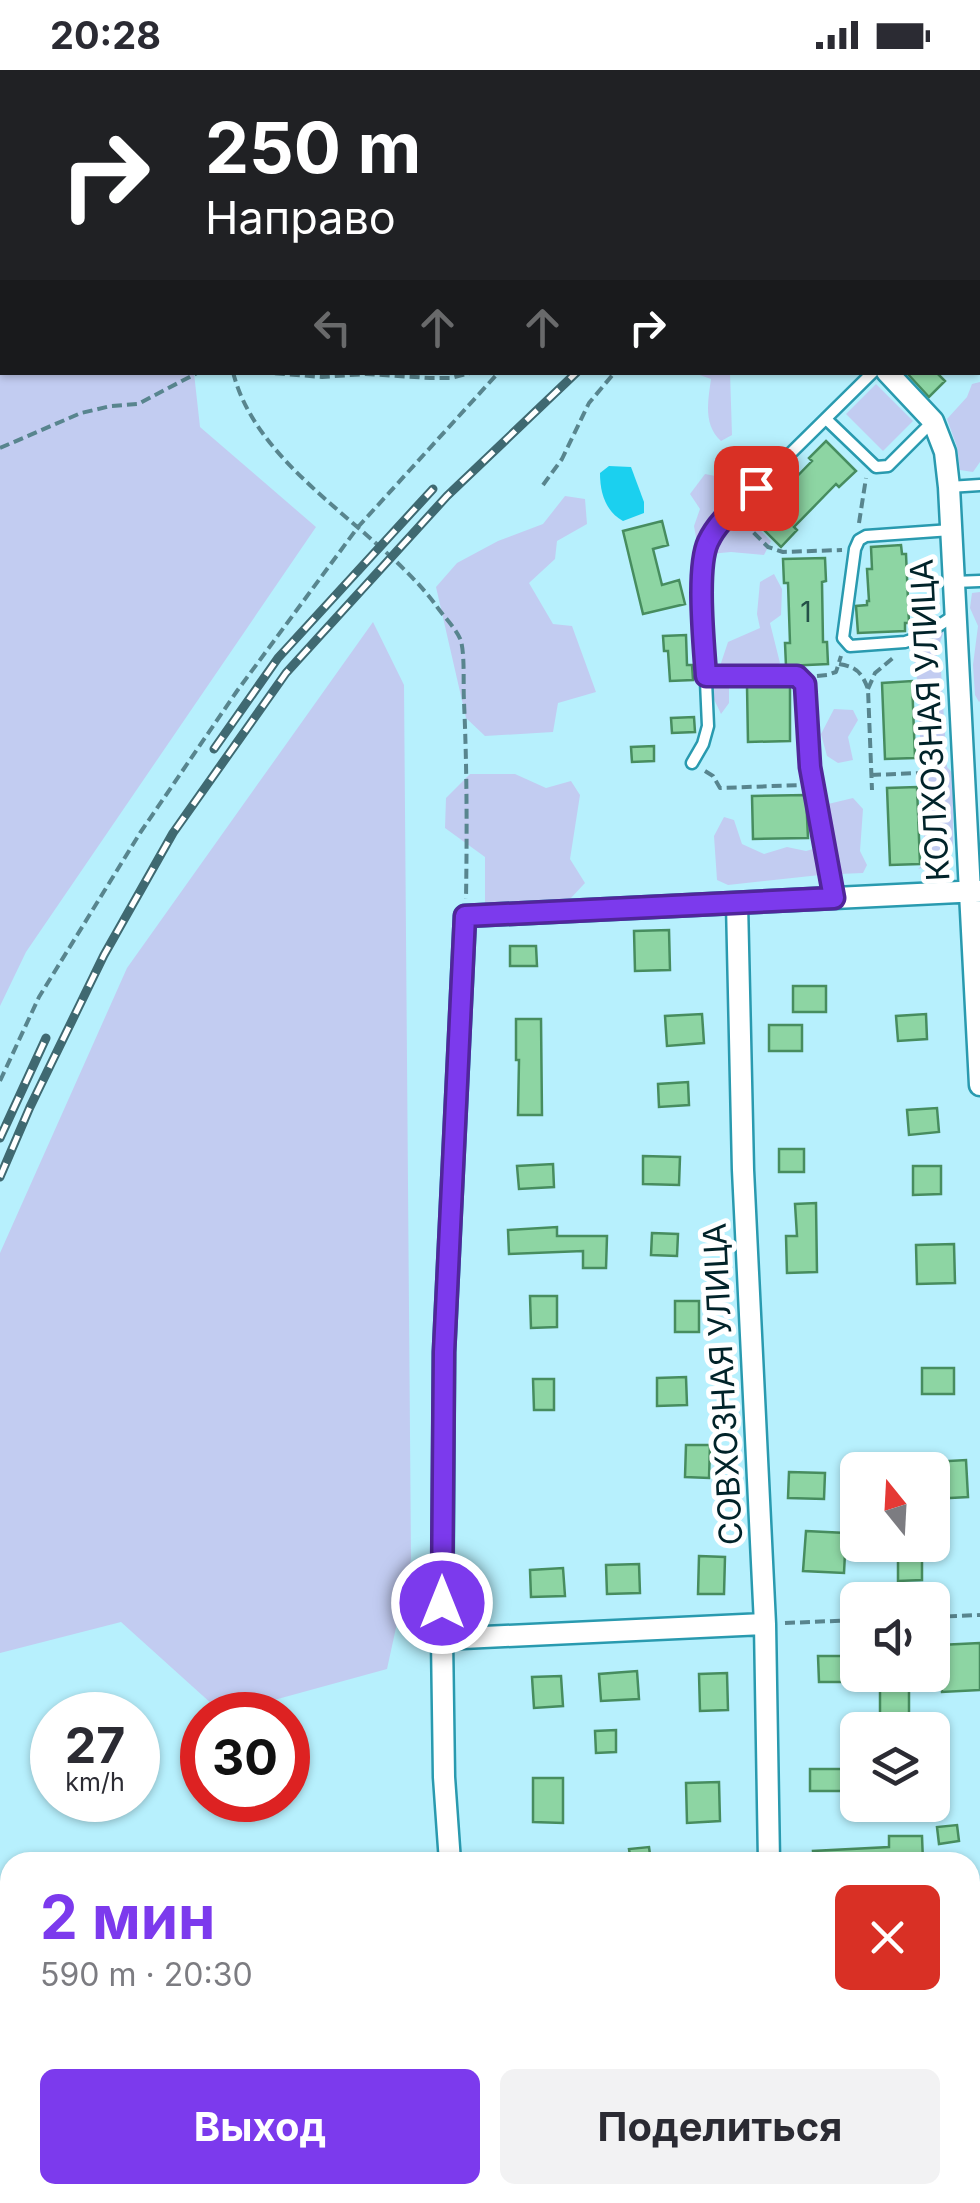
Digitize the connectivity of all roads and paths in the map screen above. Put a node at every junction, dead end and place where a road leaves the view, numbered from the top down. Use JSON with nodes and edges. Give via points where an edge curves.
{"nodes":[{"id":1,"x":193,"y":375,"type":"edge"},
{"id":2,"x":234,"y":375,"type":"edge"},
{"id":3,"x":306,"y":375,"type":"edge"},
{"id":4,"x":344,"y":375,"type":"edge"},
{"id":5,"x":387,"y":375,"type":"edge"},
{"id":6,"x":462,"y":375,"type":"edge"},
{"id":7,"x":496,"y":375,"type":"edge"},
{"id":8,"x":613,"y":375,"type":"edge"},
{"id":9,"x":870,"y":375,"type":"edge"},
{"id":10,"x":889,"y":375,"type":"edge"},
{"id":11,"x":826,"y":419,"type":"junction"},
{"id":12,"x":933,"y":421,"type":"junction"},
{"id":13,"x":0,"y":448,"type":"edge"},
{"id":14,"x":868,"y":459,"type":"junction"},
{"id":15,"x":543,"y":485,"type":"dead end"},
{"id":16,"x":980,"y":485,"type":"edge"},
{"id":17,"x":950,"y":487,"type":"junction"},
{"id":18,"x":732,"y":511,"type":"junction"},
{"id":19,"x":358,"y":528,"type":"junction"},
{"id":20,"x":951,"y":530,"type":"junction"},
{"id":21,"x":854,"y":549,"type":"junction"},
{"id":22,"x":980,"y":580,"type":"edge"},
{"id":23,"x":954,"y":582,"type":"junction"},
{"id":24,"x":908,"y":608,"type":"dead end"},
{"id":25,"x":955,"y":610,"type":"junction"},
{"id":26,"x":843,"y":638,"type":"junction"},
{"id":27,"x":905,"y":642,"type":"junction"},
{"id":28,"x":839,"y":664,"type":"junction"},
{"id":29,"x":706,"y":676,"type":"junction"},
{"id":30,"x":797,"y":676,"type":"junction"},
{"id":31,"x":868,"y":689,"type":"junction"},
{"id":32,"x":962,"y":752,"type":"junction"},
{"id":33,"x":692,"y":764,"type":"dead end"},
{"id":34,"x":709,"y":774,"type":"dead end"},
{"id":35,"x":872,"y":775,"type":"junction"},
{"id":36,"x":813,"y":784,"type":"junction"},
{"id":37,"x":872,"y":790,"type":"dead end"},
{"id":38,"x":974,"y":891,"type":"edge"},
{"id":39,"x":834,"y":898,"type":"junction"},
{"id":40,"x":738,"y":903,"type":"junction"},
{"id":41,"x":465,"y":916,"type":"junction"},
{"id":42,"x":0,"y":1080,"type":"edge"},
{"id":43,"x":980,"y":1085,"type":"edge"},
{"id":44,"x":980,"y":1615,"type":"edge"},
{"id":45,"x":950,"y":1616,"type":"edge"},
{"id":46,"x":840,"y":1621,"type":"edge"},
{"id":47,"x":765,"y":1624,"type":"junction"},
{"id":48,"x":442,"y":1639,"type":"junction"},
{"id":49,"x":449,"y":1852,"type":"edge"},
{"id":50,"x":769,"y":1852,"type":"edge"}],
"edges":[{"from":1,"to":13,"type":"path","via":[[138,404],[80,414]]},
{"from":2,"to":19,"type":"path","via":[[260,432]]},
{"from":3,"to":4,"type":"path"},
{"from":5,"to":6,"type":"path"},
{"from":7,"to":19,"type":"path"},
{"from":8,"to":15,"type":"path","via":[[589,403]]},
{"from":9,"to":11,"type":"lane"},
{"from":10,"to":12,"type":"street","name":"КОЛХОЗНАЯ УЛИЦА"},
{"from":11,"to":14,"type":"lane"},
{"from":11,"to":18,"type":"lane"},
{"from":12,"to":14,"type":"lane","via":[[888,466]]},
{"from":12,"to":17,"type":"street","name":"КОЛХОЗНАЯ УЛИЦА"},
{"from":14,"to":21,"type":"path"},
{"from":16,"to":17,"type":"lane"},
{"from":17,"to":20,"type":"street","name":"КОЛХОЗНАЯ УЛИЦА"},
{"from":18,"to":21,"type":"path","via":[[768,547],[783,552]]},
{"from":18,"to":29,"type":"lane","via":[[706,544]]},
{"from":19,"to":41,"type":"path","via":[[422,588],[461,639]]},
{"from":19,"to":42,"type":"path","via":[[140,833],[38,997]]},
{"from":20,"to":21,"type":"lane","via":[[866,536]]},
{"from":20,"to":23,"type":"street","name":"КОЛХОЗНАЯ УЛИЦА"},
{"from":21,"to":26,"type":"lane"},
{"from":22,"to":23,"type":"lane"},
{"from":23,"to":25,"type":"street","name":"КОЛХОЗНАЯ УЛИЦА"},
{"from":24,"to":25,"type":"path"},
{"from":25,"to":27,"type":"lane"},
{"from":25,"to":32,"type":"street","name":"КОЛХОЗНАЯ УЛИЦА"},
{"from":26,"to":27,"type":"lane","via":[[850,646]]},
{"from":26,"to":28,"type":"path"},
{"from":27,"to":31,"type":"path"},
{"from":28,"to":30,"type":"path","via":[[827,675]]},
{"from":28,"to":31,"type":"path","via":[[863,674]]},
{"from":29,"to":30,"type":"lane"},
{"from":29,"to":33,"type":"lane","via":[[708,726]]},
{"from":30,"to":36,"type":"lane","via":[[805,684]]},
{"from":31,"to":35,"type":"path"},
{"from":32,"to":35,"type":"path","via":[[920,773]]},
{"from":32,"to":38,"type":"street","name":"КОЛХОЗНАЯ УЛИЦА"},
{"from":34,"to":36,"type":"path","via":[[720,788]]},
{"from":35,"to":37,"type":"path"},
{"from":36,"to":39,"type":"lane"},
{"from":38,"to":39,"type":"street"},
{"from":38,"to":43,"type":"street","name":"КОЛХОЗНАЯ УЛИЦА"},
{"from":39,"to":40,"type":"street"},
{"from":40,"to":41,"type":"street"},
{"from":40,"to":47,"type":"street","name":"СОВХОЗНАЯ УЛИЦА"},
{"from":41,"to":48,"type":"street","via":[[444,1352]]},
{"from":44,"to":45,"type":"path"},
{"from":46,"to":47,"type":"path"},
{"from":47,"to":48,"type":"street"},
{"from":47,"to":50,"type":"street","name":"СОВХОЗНАЯ УЛИЦА"},
{"from":48,"to":49,"type":"street"}]}
